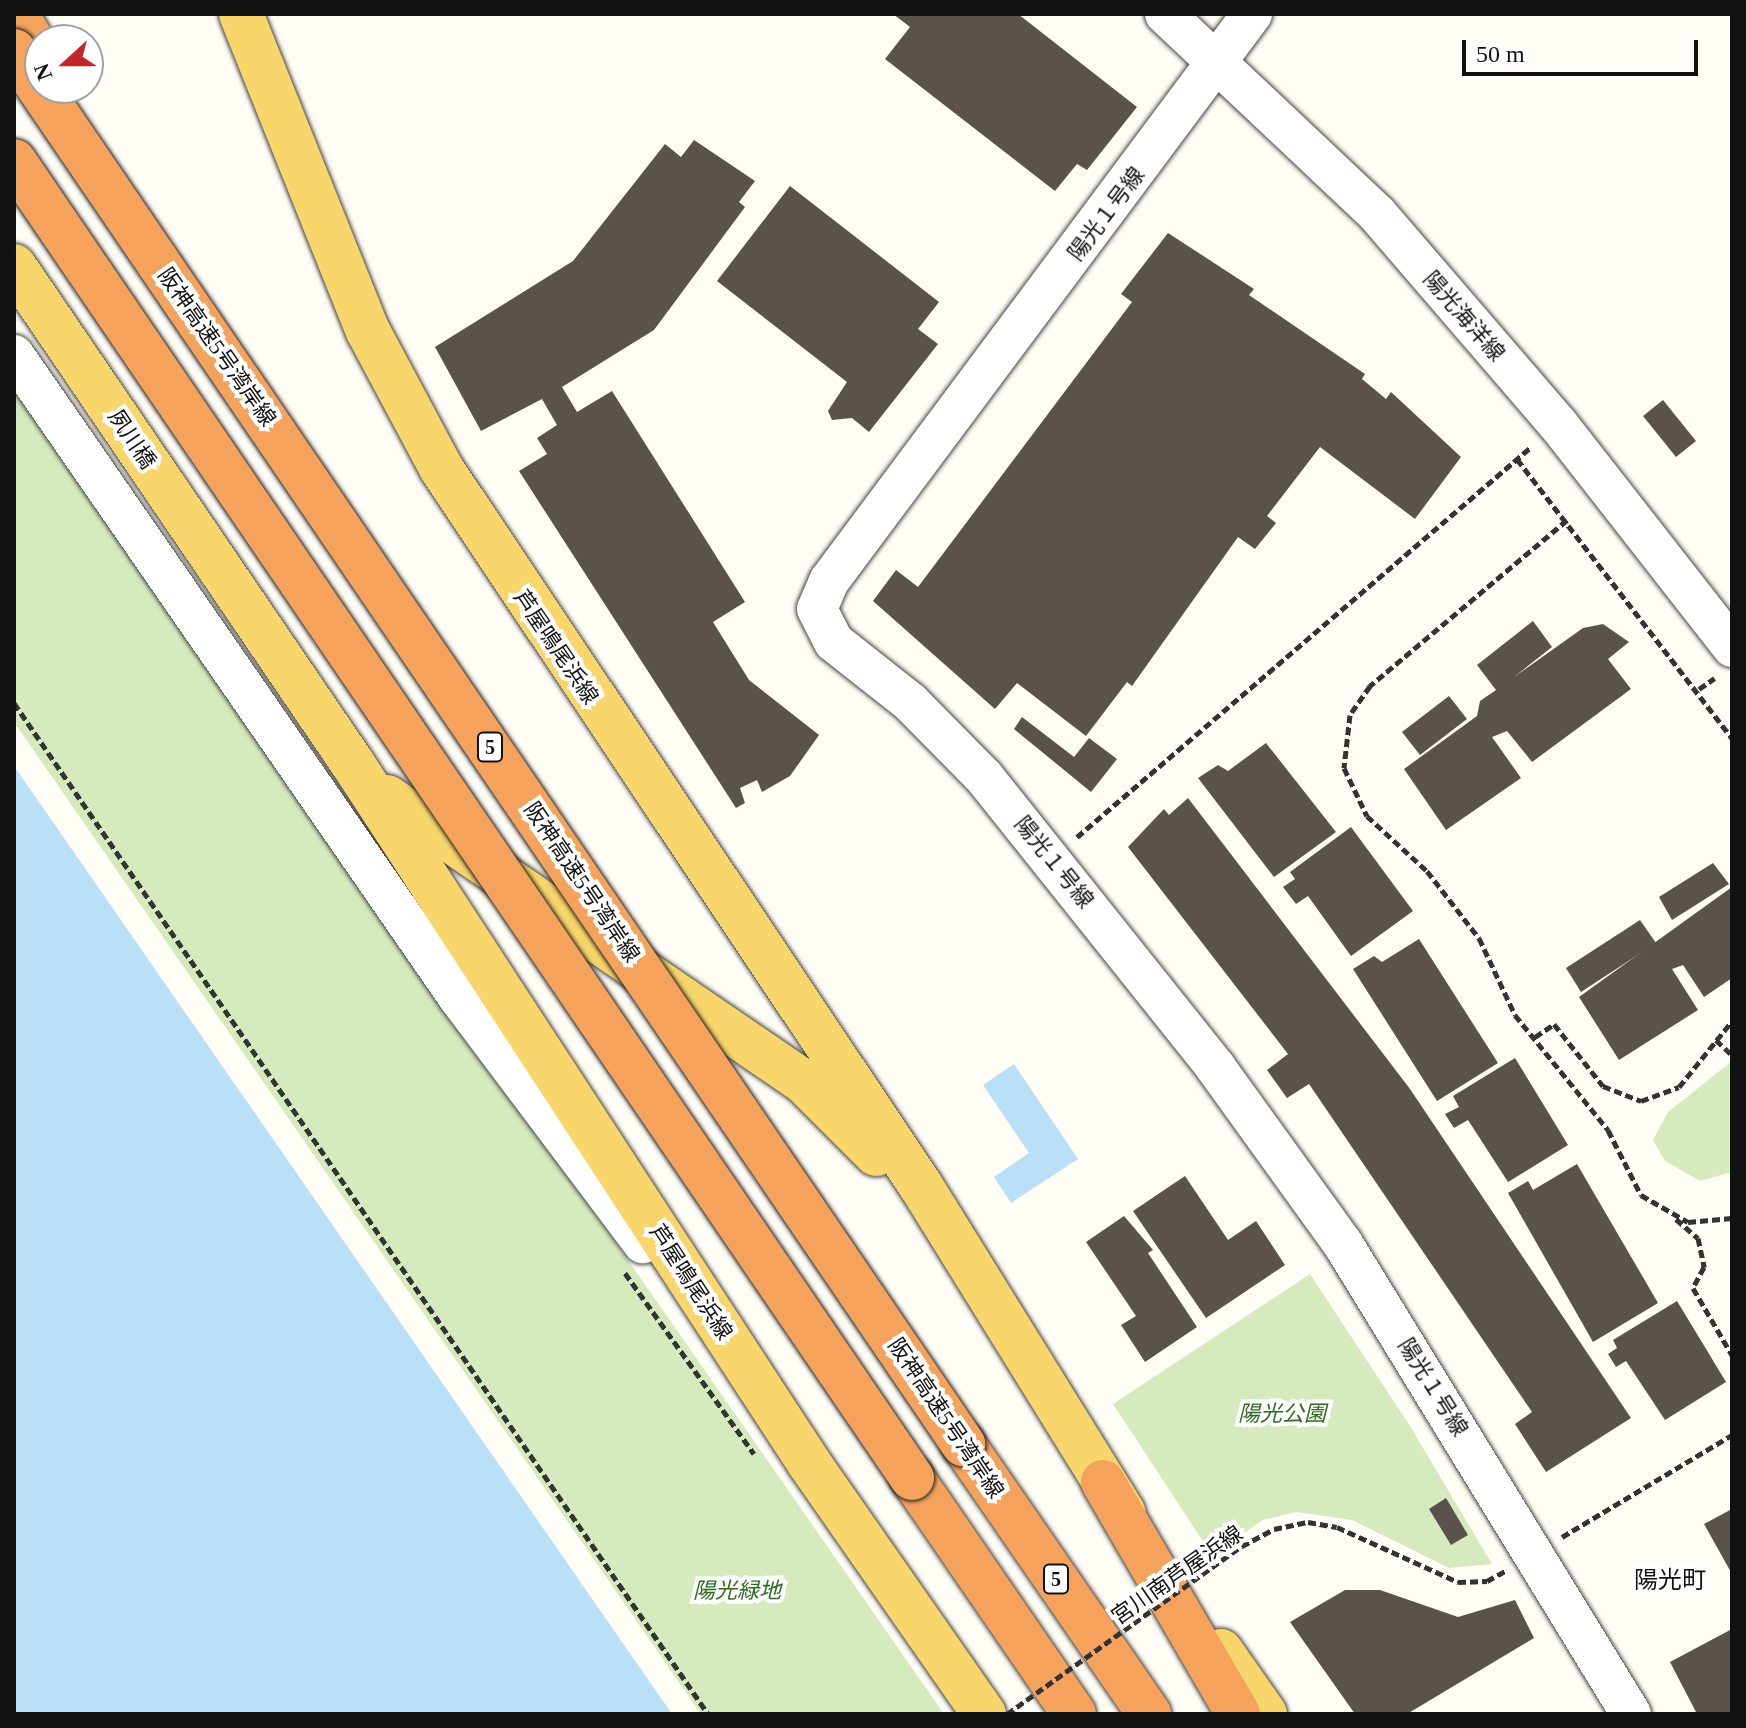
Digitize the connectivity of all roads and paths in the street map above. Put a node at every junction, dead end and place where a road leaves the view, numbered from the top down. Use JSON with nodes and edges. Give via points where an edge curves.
{"nodes":[{"id":1,"x":241,"y":14,"type":"edge"},
{"id":2,"x":1165,"y":14,"type":"edge"},
{"id":3,"x":1252,"y":14,"type":"edge"},
{"id":4,"x":14,"y":51,"type":"edge"},
{"id":5,"x":1221,"y":62,"type":"junction"},
{"id":6,"x":73,"y":104,"type":"edge"},
{"id":7,"x":14,"y":161,"type":"edge"},
{"id":8,"x":14,"y":266,"type":"edge"},
{"id":9,"x":14,"y":355,"type":"edge"},
{"id":10,"x":1558,"y":424,"type":"junction"},
{"id":11,"x":1517,"y":459,"type":"junction"},
{"id":12,"x":318,"y":493,"type":"junction"},
{"id":13,"x":1567,"y":520,"type":"junction"},
{"id":14,"x":250,"y":612,"type":"joint"},
{"id":15,"x":1732,"y":647,"type":"edge"},
{"id":16,"x":14,"y":703,"type":"edge"},
{"id":17,"x":1732,"y":738,"type":"edge"},
{"id":18,"x":353,"y":764,"type":"junction"},
{"id":19,"x":1052,"y":859,"type":"junction"},
{"id":20,"x":1732,"y":1021,"type":"edge"},
{"id":21,"x":1535,"y":1037,"type":"junction"},
{"id":22,"x":1716,"y":1040,"type":"junction"},
{"id":23,"x":1732,"y":1055,"type":"edge"},
{"id":24,"x":1675,"y":1218,"type":"junction"},
{"id":25,"x":1732,"y":1218,"type":"edge"},
{"id":26,"x":948,"y":1238,"type":"junction"},
{"id":27,"x":1732,"y":1355,"type":"edge"},
{"id":28,"x":1732,"y":1435,"type":"edge"},
{"id":29,"x":809,"y":1463,"type":"junction"},
{"id":30,"x":1103,"y":1482,"type":"junction"},
{"id":31,"x":1558,"y":1539,"type":"dead end"},
{"id":32,"x":1513,"y":1566,"type":"dead end"},
{"id":33,"x":708,"y":1714,"type":"edge"},
{"id":34,"x":984,"y":1714,"type":"edge"},
{"id":35,"x":1007,"y":1714,"type":"edge"},
{"id":36,"x":1074,"y":1714,"type":"edge"},
{"id":37,"x":1149,"y":1714,"type":"edge"},
{"id":38,"x":1238,"y":1714,"type":"edge"},
{"id":39,"x":1265,"y":1714,"type":"edge"},
{"id":40,"x":1631,"y":1714,"type":"edge"}],
"edges":[{"from":1,"to":26,"type":"main road","name":"芦屋鳴尾浜線","via":[[368,331],[441,468],[921,1186]]},
{"from":2,"to":5,"type":"street","name":"陽光海洋線"},
{"from":3,"to":5,"type":"street"},
{"from":4,"to":12,"type":"highway","name":"阪神高速5号湾岸線","number":"5","bridge":true},
{"from":5,"to":10,"type":"street","name":"陽光海洋線","via":[[1378,215]]},
{"from":5,"to":19,"type":"street","name":"陽光１号線","via":[[829,581],[817,609],[834,642],[910,702]]},
{"from":6,"to":12,"type":"highway","bridge":true,"via":[[245,362]]},
{"from":7,"to":36,"type":"highway","bridge":true},
{"from":8,"to":14,"type":"main road","name":"夙川橋"},
{"from":9,"to":29,"type":"street","via":[[458,997]]},
{"from":10,"to":11,"type":"path"},
{"from":10,"to":15,"type":"street","name":"陽光海洋線"},
{"from":11,"to":13,"type":"path"},
{"from":11,"to":19,"type":"path"},
{"from":12,"to":37,"type":"highway","name":"阪神高速5号湾岸線","number":"5","bridge":true},
{"from":13,"to":17,"type":"path"},
{"from":13,"to":21,"type":"path","via":[[1370,686],[1350,715],[1343,750],[1356,802],[1448,895],[1485,950],[1515,1015]]},
{"from":14,"to":18,"type":"main road","name":"芦屋鳴尾浜線"},
{"from":16,"to":33,"type":"path"},
{"from":18,"to":26,"type":"main road","name":"芦屋鳴尾浜線","via":[[407,816],[804,1082]]},
{"from":18,"to":29,"type":"main road","name":"芦屋鳴尾浜線"},
{"from":19,"to":40,"type":"street","name":"陽光１号線","via":[[1343,1244]]},
{"from":20,"to":22,"type":"path"},
{"from":21,"to":22,"type":"path","via":[[1554,1024],[1603,1086],[1641,1101],[1679,1087]]},
{"from":21,"to":24,"type":"path","via":[[1614,1139],[1641,1195]]},
{"from":22,"to":23,"type":"path"},
{"from":24,"to":25,"type":"path"},
{"from":24,"to":27,"type":"path","via":[[1698,1238],[1704,1267],[1693,1288]]},
{"from":26,"to":30,"type":"main road","name":"芦屋鳴尾浜線"},
{"from":28,"to":31,"type":"path"},
{"from":29,"to":34,"type":"main road","name":"芦屋鳴尾浜線"},
{"from":30,"to":38,"type":"highway"},
{"from":30,"to":39,"type":"main road","name":"芦屋鳴尾浜線"},
{"from":32,"to":35,"type":"path","name":"宮川南芦屋浜線","bridge":true,"via":[[1487,1581],[1458,1582],[1337,1527],[1308,1522],[1242,1546]]}]}
